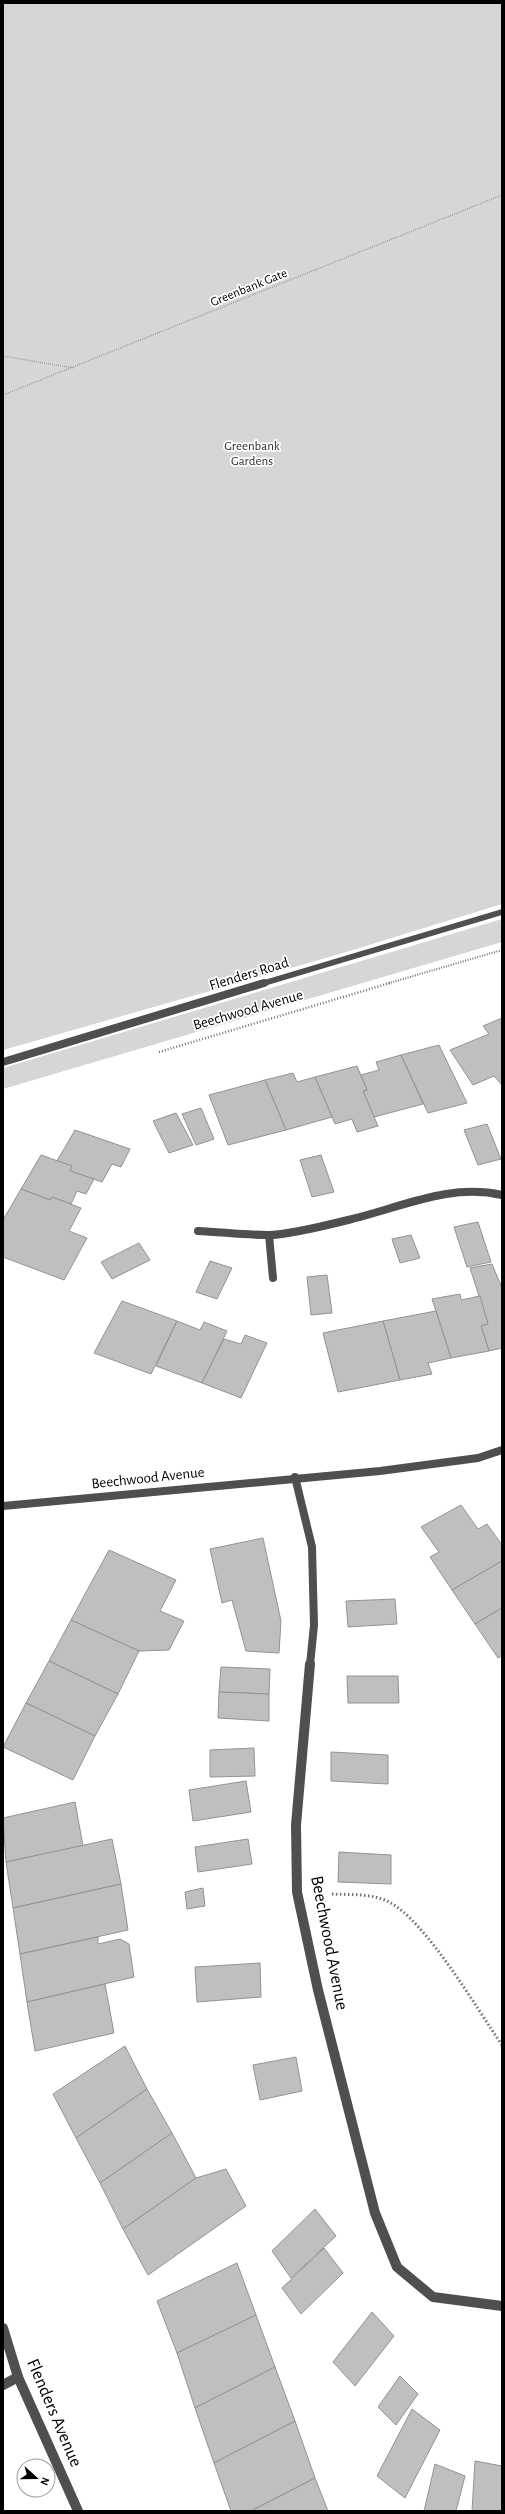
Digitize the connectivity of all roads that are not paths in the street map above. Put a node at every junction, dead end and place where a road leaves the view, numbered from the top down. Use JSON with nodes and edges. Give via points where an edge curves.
{"nodes":[{"id":1,"x":502,"y":912,"type":"edge"},
{"id":2,"x":3,"y":1062,"type":"edge"},
{"id":3,"x":502,"y":1195,"type":"edge"},
{"id":4,"x":198,"y":1230,"type":"dead end"},
{"id":5,"x":269,"y":1235,"type":"junction"},
{"id":6,"x":274,"y":1278,"type":"dead end"},
{"id":7,"x":502,"y":1450,"type":"edge"},
{"id":8,"x":295,"y":1478,"type":"junction"},
{"id":9,"x":3,"y":1506,"type":"edge"},
{"id":10,"x":502,"y":2306,"type":"edge"},
{"id":11,"x":3,"y":2328,"type":"edge"},
{"id":12,"x":18,"y":2377,"type":"junction"},
{"id":13,"x":3,"y":2385,"type":"edge"},
{"id":14,"x":78,"y":2511,"type":"edge"}],
"edges":[{"from":1,"to":2,"type":"street","name":"Flenders Road"},
{"from":3,"to":5,"type":"street","via":[[484,1191],[449,1193],[405,1202],[350,1220]]},
{"from":4,"to":5,"type":"street"},
{"from":5,"to":6,"type":"street"},
{"from":7,"to":8,"type":"street","name":"Beechwood Avenue","via":[[478,1458],[380,1471]]},
{"from":8,"to":9,"type":"street","name":"Beechwood Avenue"},
{"from":8,"to":10,"type":"street","name":"Beechwood Avenue","via":[[312,1547],[314,1625],[296,1825],[298,1892],[318,1990],[375,2213],[397,2267],[433,2297]]},
{"from":11,"to":12,"type":"street","name":"Flenders Avenue"},
{"from":12,"to":13,"type":"street"},
{"from":12,"to":14,"type":"street","name":"Flenders Avenue"}]}
